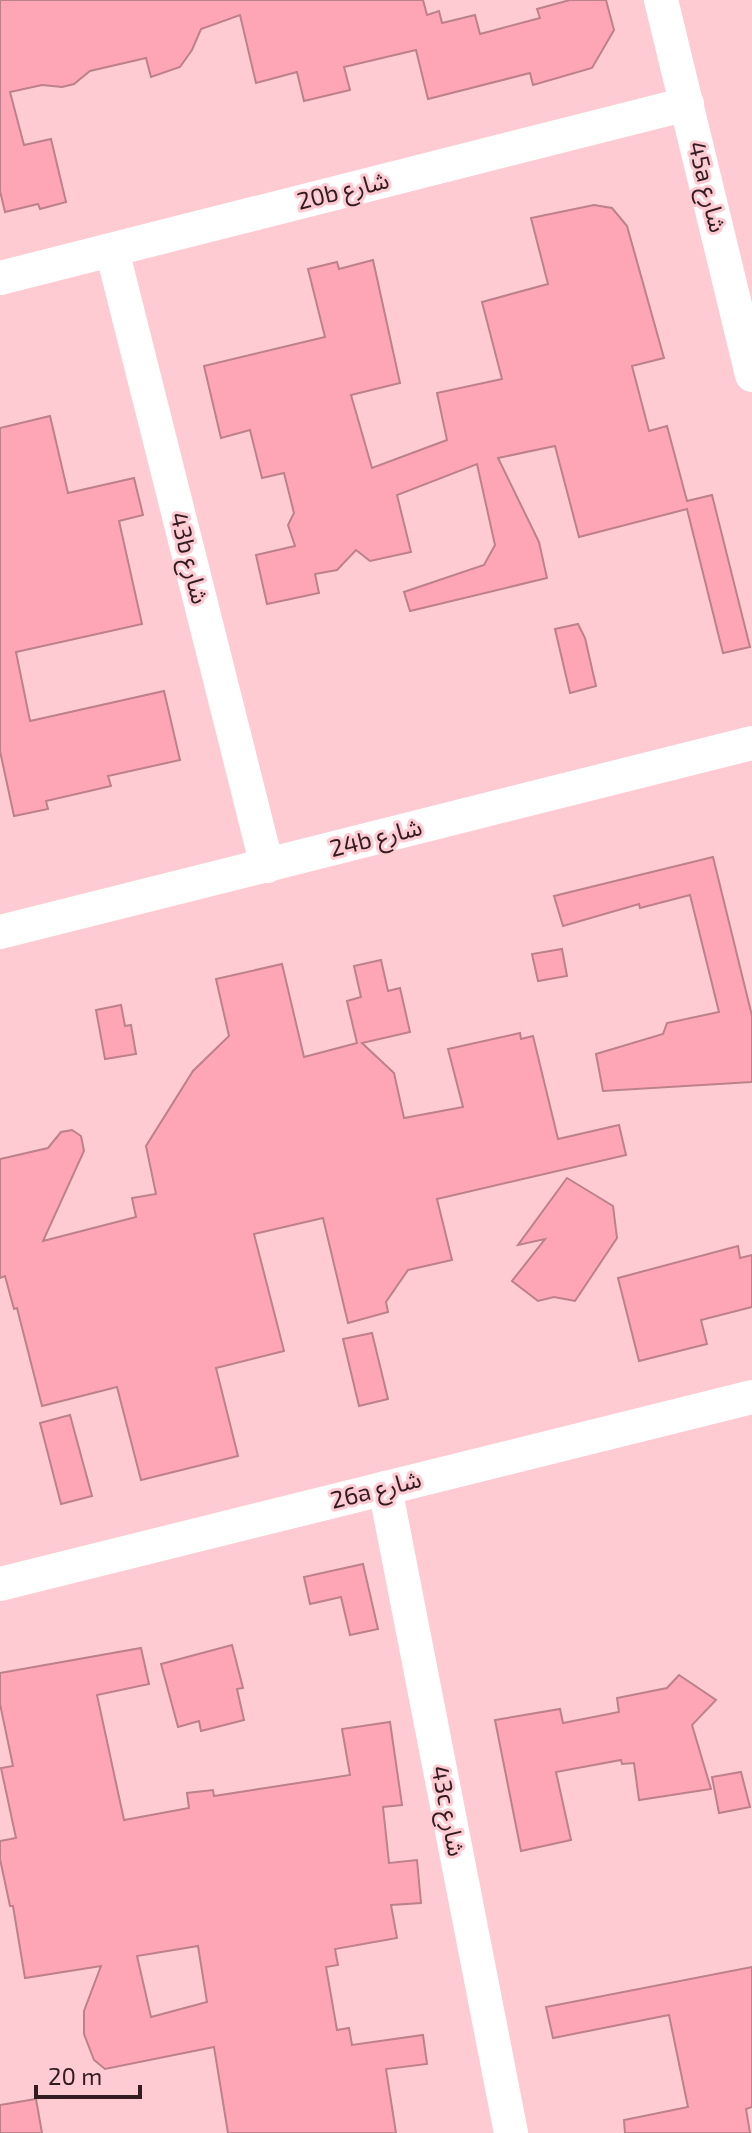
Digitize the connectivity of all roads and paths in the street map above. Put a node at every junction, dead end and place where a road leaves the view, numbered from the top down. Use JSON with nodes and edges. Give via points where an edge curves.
{"nodes":[{"id":1,"x":661,"y":0,"type":"edge"},
{"id":2,"x":687,"y":104,"type":"junction"},
{"id":3,"x":112,"y":250,"type":"junction"},
{"id":4,"x":0,"y":278,"type":"edge"},
{"id":5,"x":752,"y":375,"type":"edge"},
{"id":6,"x":752,"y":743,"type":"edge"},
{"id":7,"x":267,"y":866,"type":"junction"},
{"id":8,"x":0,"y":932,"type":"edge"},
{"id":9,"x":752,"y":1397,"type":"edge"},
{"id":10,"x":385,"y":1488,"type":"junction"},
{"id":11,"x":0,"y":1584,"type":"edge"},
{"id":12,"x":511,"y":2133,"type":"edge"}],
"edges":[{"from":1,"to":2,"type":"street","name":"45a شارع"},
{"from":2,"to":3,"type":"street","name":"20b شارع"},
{"from":2,"to":5,"type":"street","name":"45a شارع"},
{"from":3,"to":4,"type":"street","name":"20b شارع"},
{"from":3,"to":7,"type":"street","name":"43b شارع"},
{"from":6,"to":7,"type":"street","name":"24b شارع"},
{"from":7,"to":8,"type":"street","name":"24b شارع"},
{"from":9,"to":10,"type":"street","name":"26a شارع"},
{"from":10,"to":11,"type":"street","name":"26a شارع"},
{"from":10,"to":12,"type":"street","name":"43c شارع"}]}
